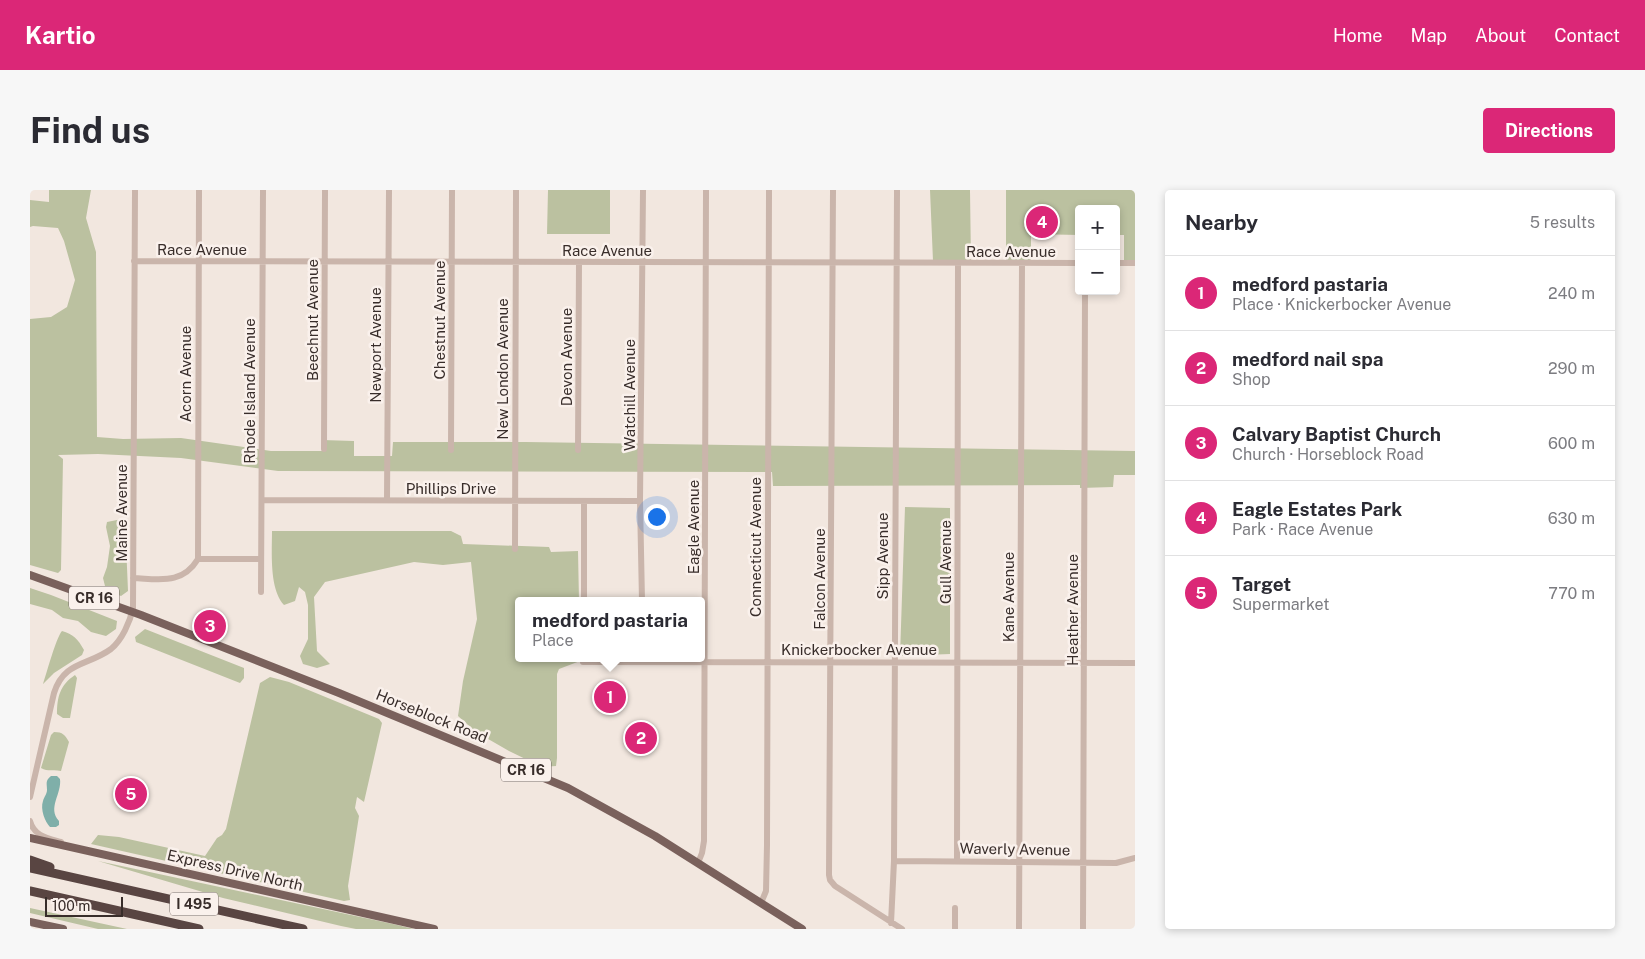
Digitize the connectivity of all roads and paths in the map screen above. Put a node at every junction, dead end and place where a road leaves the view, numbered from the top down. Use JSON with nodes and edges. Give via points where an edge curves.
{"nodes":[{"id":1,"x":135,"y":190,"type":"edge"},
{"id":2,"x":199,"y":190,"type":"edge"},
{"id":3,"x":262,"y":190,"type":"edge"},
{"id":4,"x":325,"y":190,"type":"edge"},
{"id":5,"x":389,"y":190,"type":"edge"},
{"id":6,"x":452,"y":190,"type":"edge"},
{"id":7,"x":516,"y":190,"type":"edge"},
{"id":8,"x":643,"y":190,"type":"edge"},
{"id":9,"x":706,"y":190,"type":"edge"},
{"id":10,"x":769,"y":190,"type":"edge"},
{"id":11,"x":833,"y":190,"type":"edge"},
{"id":12,"x":896,"y":190,"type":"edge"},
{"id":13,"x":134,"y":261,"type":"junction"},
{"id":14,"x":325,"y":261,"type":"junction"},
{"id":15,"x":388,"y":261,"type":"junction"},
{"id":16,"x":199,"y":262,"type":"junction"},
{"id":17,"x":262,"y":262,"type":"junction"},
{"id":18,"x":452,"y":262,"type":"junction"},
{"id":19,"x":515,"y":262,"type":"junction"},
{"id":20,"x":579,"y":263,"type":"junction"},
{"id":21,"x":643,"y":263,"type":"junction"},
{"id":22,"x":706,"y":263,"type":"junction"},
{"id":23,"x":768,"y":263,"type":"junction"},
{"id":24,"x":1120,"y":263,"type":"edge"},
{"id":25,"x":1135,"y":263,"type":"edge"},
{"id":26,"x":832,"y":264,"type":"junction"},
{"id":27,"x":896,"y":264,"type":"junction"},
{"id":28,"x":958,"y":264,"type":"junction"},
{"id":29,"x":1022,"y":264,"type":"junction"},
{"id":30,"x":1075,"y":264,"type":"edge"},
{"id":31,"x":1085,"y":295,"type":"edge"},
{"id":32,"x":324,"y":449,"type":"dead end"},
{"id":33,"x":451,"y":450,"type":"dead end"},
{"id":34,"x":578,"y":450,"type":"dead end"},
{"id":35,"x":262,"y":500,"type":"junction"},
{"id":36,"x":387,"y":500,"type":"junction"},
{"id":37,"x":515,"y":500,"type":"junction"},
{"id":38,"x":584,"y":500,"type":"junction"},
{"id":39,"x":640,"y":501,"type":"junction"},
{"id":40,"x":515,"y":549,"type":"dead end"},
{"id":41,"x":198,"y":559,"type":"junction"},
{"id":42,"x":261,"y":559,"type":"junction"},
{"id":43,"x":30,"y":575,"type":"edge"},
{"id":44,"x":133,"y":578,"type":"junction"},
{"id":45,"x":261,"y":592,"type":"dead end"},
{"id":46,"x":584,"y":597,"type":"edge"},
{"id":47,"x":642,"y":597,"type":"edge"},
{"id":48,"x":132,"y":612,"type":"junction"},
{"id":49,"x":705,"y":662,"type":"junction"},
{"id":50,"x":767,"y":662,"type":"junction"},
{"id":51,"x":831,"y":662,"type":"junction"},
{"id":52,"x":957,"y":662,"type":"junction"},
{"id":53,"x":1021,"y":662,"type":"junction"},
{"id":54,"x":1085,"y":662,"type":"junction"},
{"id":55,"x":894,"y":663,"type":"junction"},
{"id":56,"x":1135,"y":663,"type":"edge"},
{"id":57,"x":30,"y":797,"type":"edge"},
{"id":58,"x":30,"y":821,"type":"edge"},
{"id":59,"x":30,"y":838,"type":"edge"},
{"id":60,"x":112,"y":857,"type":"junction"},
{"id":61,"x":1135,"y":858,"type":"edge"},
{"id":62,"x":30,"y":860,"type":"edge"},
{"id":63,"x":957,"y":860,"type":"junction"},
{"id":64,"x":894,"y":861,"type":"junction"},
{"id":65,"x":1020,"y":861,"type":"junction"},
{"id":66,"x":1083,"y":862,"type":"junction"},
{"id":67,"x":698,"y":863,"type":"junction"},
{"id":68,"x":30,"y":868,"type":"edge"},
{"id":69,"x":122,"y":889,"type":"junction"},
{"id":70,"x":30,"y":891,"type":"edge"},
{"id":71,"x":30,"y":896,"type":"edge"},
{"id":72,"x":761,"y":903,"type":"junction"},
{"id":73,"x":86,"y":904,"type":"junction"},
{"id":74,"x":955,"y":908,"type":"dead end"},
{"id":75,"x":30,"y":922,"type":"edge"},
{"id":76,"x":891,"y":922,"type":"junction"},
{"id":77,"x":63,"y":929,"type":"edge"},
{"id":78,"x":198,"y":929,"type":"edge"},
{"id":79,"x":303,"y":929,"type":"edge"},
{"id":80,"x":434,"y":929,"type":"edge"},
{"id":81,"x":802,"y":929,"type":"edge"},
{"id":82,"x":902,"y":929,"type":"edge"},
{"id":83,"x":955,"y":929,"type":"edge"},
{"id":84,"x":1020,"y":929,"type":"edge"},
{"id":85,"x":1083,"y":929,"type":"edge"}],
"edges":[{"from":1,"to":13,"type":"street","name":"Maine Avenue"},
{"from":2,"to":16,"type":"street","name":"Acorn Avenue"},
{"from":3,"to":17,"type":"street","name":"Rhode Island Avenue"},
{"from":4,"to":14,"type":"street","name":"Beechnut Avenue"},
{"from":5,"to":15,"type":"street","name":"Newport Avenue"},
{"from":6,"to":18,"type":"street","name":"Chestnut Avenue"},
{"from":7,"to":19,"type":"street","name":"New London Avenue"},
{"from":8,"to":21,"type":"street","name":"Watchill Avenue"},
{"from":9,"to":22,"type":"street","name":"Eagle Avenue"},
{"from":10,"to":23,"type":"street","name":"Connecticut Avenue"},
{"from":11,"to":26,"type":"street","name":"Falcon Avenue"},
{"from":12,"to":27,"type":"street","name":"Sipp Avenue"},
{"from":13,"to":16,"type":"street","name":"Race Avenue"},
{"from":13,"to":44,"type":"street","name":"Maine Avenue"},
{"from":14,"to":15,"type":"street","name":"Race Avenue"},
{"from":14,"to":17,"type":"street","name":"Race Avenue"},
{"from":14,"to":32,"type":"street","name":"Beechnut Avenue"},
{"from":15,"to":18,"type":"street","name":"Race Avenue"},
{"from":15,"to":36,"type":"street","name":"Newport Avenue"},
{"from":16,"to":17,"type":"street","name":"Race Avenue"},
{"from":16,"to":41,"type":"street","name":"Acorn Avenue"},
{"from":17,"to":35,"type":"street","name":"Rhode Island Avenue"},
{"from":18,"to":19,"type":"street","name":"Race Avenue"},
{"from":18,"to":33,"type":"street","name":"Chestnut Avenue"},
{"from":19,"to":20,"type":"street","name":"Race Avenue"},
{"from":19,"to":37,"type":"street","name":"New London Avenue"},
{"from":20,"to":21,"type":"street","name":"Race Avenue"},
{"from":20,"to":34,"type":"street","name":"Devon Avenue"},
{"from":21,"to":22,"type":"street","name":"Race Avenue"},
{"from":21,"to":39,"type":"street","name":"Watchill Avenue"},
{"from":22,"to":23,"type":"street","name":"Race Avenue"},
{"from":22,"to":49,"type":"street","name":"Eagle Avenue"},
{"from":23,"to":26,"type":"street","name":"Race Avenue"},
{"from":23,"to":50,"type":"street","name":"Connecticut Avenue"},
{"from":24,"to":25,"type":"street"},
{"from":26,"to":27,"type":"street","name":"Race Avenue"},
{"from":26,"to":51,"type":"street","name":"Falcon Avenue"},
{"from":27,"to":28,"type":"street","name":"Race Avenue"},
{"from":27,"to":55,"type":"street","name":"Sipp Avenue"},
{"from":28,"to":29,"type":"street","name":"Race Avenue"},
{"from":28,"to":52,"type":"street","name":"Gull Avenue"},
{"from":29,"to":30,"type":"street","name":"Race Avenue"},
{"from":29,"to":53,"type":"street","name":"Kane Avenue"},
{"from":31,"to":54,"type":"street","name":"Heather Avenue"},
{"from":35,"to":36,"type":"street","name":"Phillips Drive"},
{"from":35,"to":42,"type":"street","name":"Rhode Island Avenue"},
{"from":36,"to":37,"type":"street","name":"Phillips Drive"},
{"from":37,"to":38,"type":"street","name":"Phillips Drive"},
{"from":37,"to":40,"type":"street","name":"New London Avenue"},
{"from":38,"to":39,"type":"street","name":"Phillips Drive"},
{"from":38,"to":46,"type":"street"},
{"from":39,"to":47,"type":"street","name":"Watchill Avenue"},
{"from":41,"to":42,"type":"street"},
{"from":41,"to":44,"type":"street","via":[[185,574],[174,578]]},
{"from":42,"to":45,"type":"street","name":"Rhode Island Avenue"},
{"from":43,"to":48,"type":"main road","name":"Horseblock Road","number":"CR 16"},
{"from":44,"to":48,"type":"street","name":"Maine Avenue"},
{"from":48,"to":57,"type":"street","name":"Maine Avenue","via":[[116,645],[71,668],[58,682]]},
{"from":48,"to":67,"type":"main road","name":"Horseblock Road","number":"CR 16","via":[[551,780]]},
{"from":49,"to":50,"type":"street","name":"Knickerbocker Avenue"},
{"from":49,"to":67,"type":"street","name":"Eagle Avenue","via":[[704,841]]},
{"from":50,"to":51,"type":"street","name":"Knickerbocker Avenue"},
{"from":50,"to":72,"type":"street","name":"Connecticut Avenue","via":[[766,886]]},
{"from":51,"to":55,"type":"street","name":"Knickerbocker Avenue"},
{"from":51,"to":76,"type":"street","name":"Falcon Avenue","via":[[830,880],[834,886]]},
{"from":52,"to":53,"type":"street","name":"Knickerbocker Avenue"},
{"from":52,"to":55,"type":"street","name":"Knickerbocker Avenue"},
{"from":52,"to":63,"type":"street","name":"Gull Avenue"},
{"from":53,"to":54,"type":"street","name":"Knickerbocker Avenue"},
{"from":53,"to":65,"type":"street","name":"Kane Avenue"},
{"from":54,"to":56,"type":"street","name":"Knickerbocker Avenue"},
{"from":54,"to":66,"type":"street","name":"Heather Avenue"},
{"from":55,"to":64,"type":"street","name":"Sipp Avenue"},
{"from":58,"to":60,"type":"street","via":[[40,835]]},
{"from":59,"to":60,"type":"main road","name":"Express Drive North"},
{"from":60,"to":80,"type":"main road","name":"Express Drive North"},
{"from":61,"to":66,"type":"street","name":"Waverly Avenue","via":[[1116,863]]},
{"from":62,"to":69,"type":"highway"},
{"from":63,"to":64,"type":"street","name":"Waverly Avenue"},
{"from":63,"to":65,"type":"street","name":"Waverly Avenue"},
{"from":64,"to":76,"type":"street","name":"Sipp Avenue"},
{"from":65,"to":66,"type":"street","name":"Waverly Avenue"},
{"from":65,"to":84,"type":"street","name":"Kane Avenue"},
{"from":66,"to":85,"type":"street","name":"Heather Avenue"},
{"from":67,"to":72,"type":"main road","name":"Horseblock Road","number":"CR 16"},
{"from":68,"to":69,"type":"highway","number":"I 495"},
{"from":69,"to":79,"type":"highway","number":"I 495"},
{"from":70,"to":73,"type":"highway","number":"I 495"},
{"from":71,"to":73,"type":"highway"},
{"from":72,"to":81,"type":"main road","name":"Horseblock Road","number":"CR 16"},
{"from":73,"to":78,"type":"highway","number":"I 495"},
{"from":74,"to":83,"type":"street"},
{"from":75,"to":77,"type":"main road"},
{"from":76,"to":82,"type":"street","name":"Falcon Avenue"}]}
